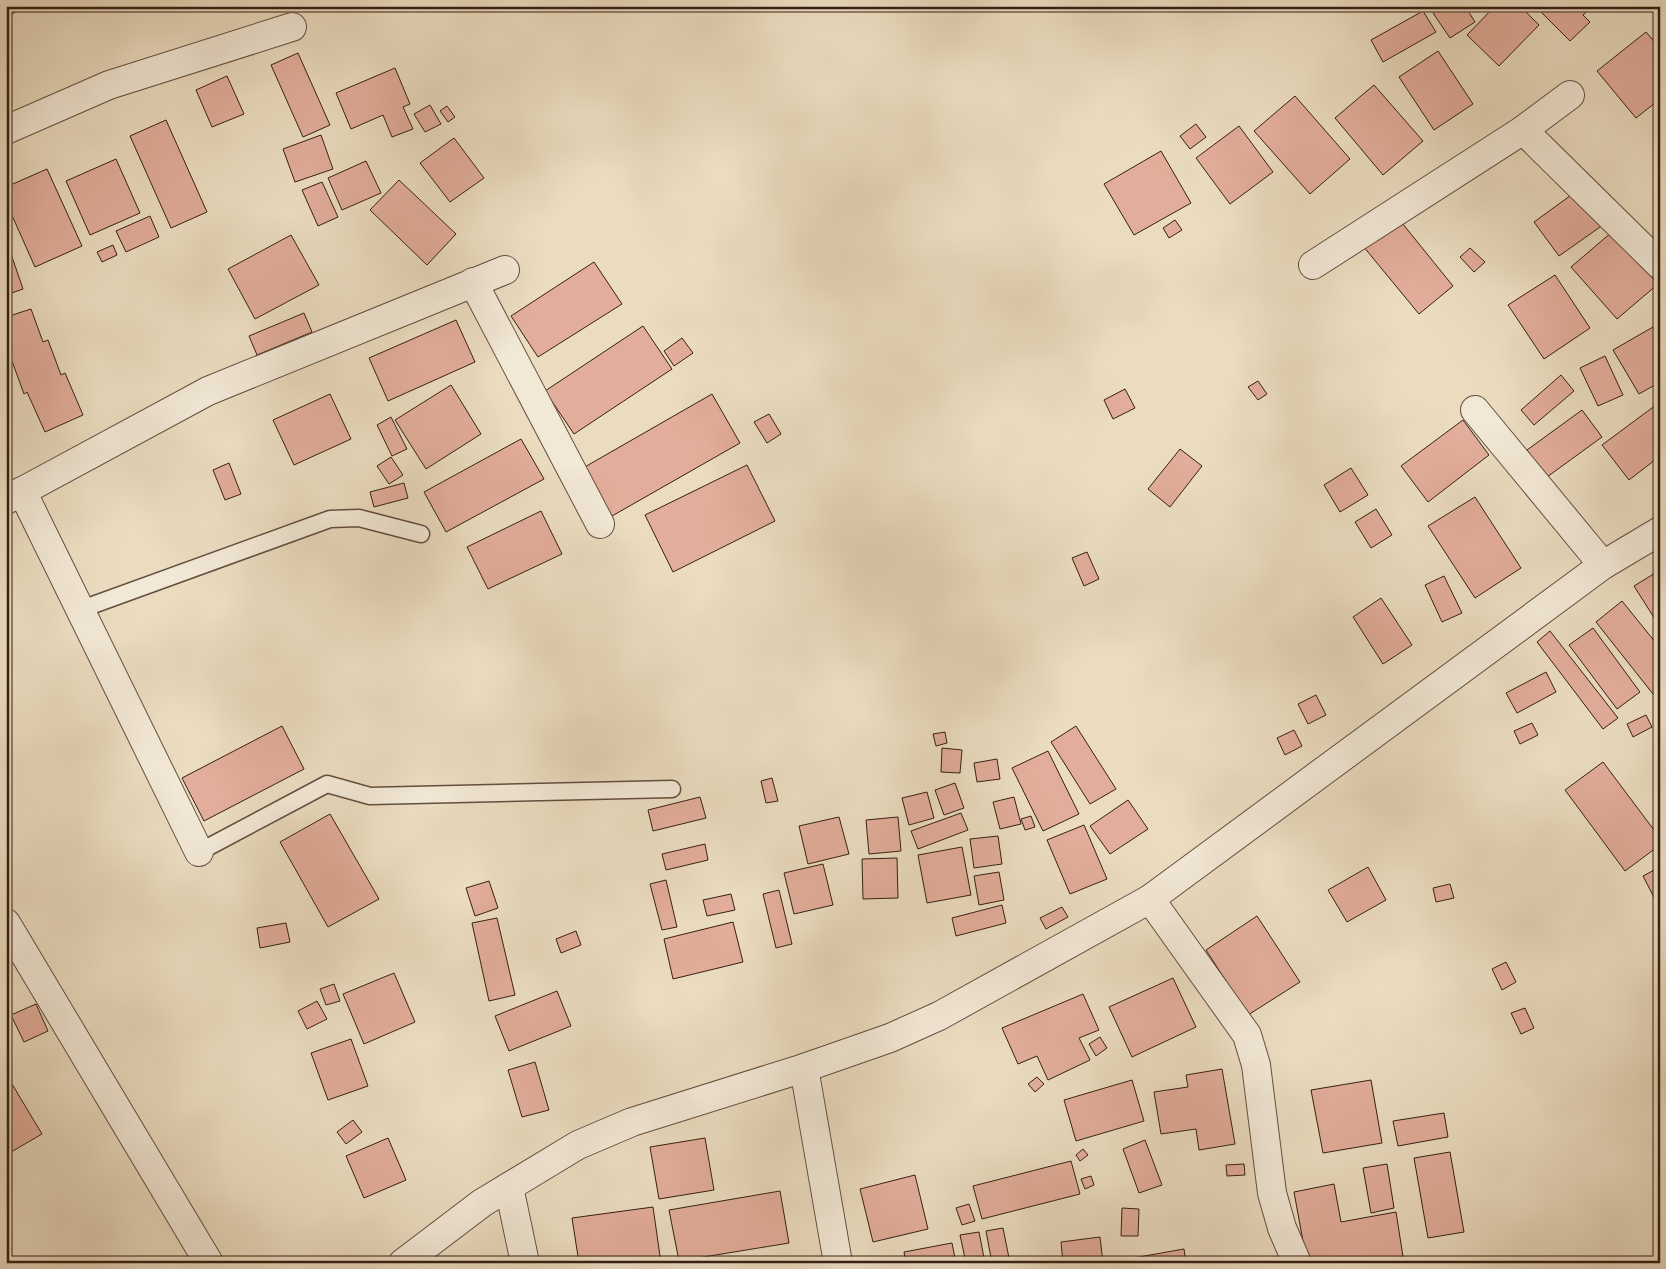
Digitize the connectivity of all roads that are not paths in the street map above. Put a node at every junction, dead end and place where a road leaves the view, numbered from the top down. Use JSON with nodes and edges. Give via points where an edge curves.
{"nodes":[{"id":1,"x":292,"y":27,"type":"dead end"},
{"id":2,"x":1570,"y":95,"type":"dead end"},
{"id":3,"x":6,"y":130,"type":"edge"},
{"id":4,"x":1523,"y":130,"type":"junction"},
{"id":5,"x":1313,"y":265,"type":"dead end"},
{"id":6,"x":1660,"y":265,"type":"edge"},
{"id":7,"x":505,"y":270,"type":"dead end"},
{"id":8,"x":473,"y":282,"type":"junction"},
{"id":9,"x":1475,"y":410,"type":"dead end"},
{"id":10,"x":14,"y":496,"type":"edge"},
{"id":11,"x":600,"y":524,"type":"dead end"},
{"id":12,"x":1660,"y":531,"type":"edge"},
{"id":13,"x":421,"y":534,"type":"dead end"},
{"id":14,"x":1603,"y":565,"type":"junction"},
{"id":15,"x":79,"y":610,"type":"junction"},
{"id":16,"x":672,"y":789,"type":"dead end"},
{"id":17,"x":199,"y":852,"type":"joint"},
{"id":18,"x":1150,"y":899,"type":"junction"},
{"id":19,"x":6,"y":923,"type":"edge"},
{"id":20,"x":804,"y":1068,"type":"junction"},
{"id":21,"x":509,"y":1187,"type":"junction"},
{"id":22,"x":209,"y":1263,"type":"edge"},
{"id":23,"x":403,"y":1263,"type":"edge"},
{"id":24,"x":525,"y":1263,"type":"edge"},
{"id":25,"x":838,"y":1263,"type":"edge"},
{"id":26,"x":1297,"y":1263,"type":"edge"}],
"edges":[{"from":1,"to":3,"type":"street","via":[[109,85]]},
{"from":2,"to":4,"type":"street"},
{"from":4,"to":5,"type":"street"},
{"from":4,"to":6,"type":"street"},
{"from":7,"to":8,"type":"street"},
{"from":8,"to":10,"type":"street","via":[[208,391]]},
{"from":8,"to":11,"type":"street"},
{"from":9,"to":14,"type":"street"},
{"from":10,"to":15,"type":"street"},
{"from":12,"to":14,"type":"street"},
{"from":13,"to":15,"type":"lane","via":[[359,518],[330,519]]},
{"from":14,"to":18,"type":"street"},
{"from":15,"to":17,"type":"street"},
{"from":16,"to":17,"type":"lane","via":[[370,796],[327,784]]},
{"from":18,"to":20,"type":"street","via":[[939,1016],[890,1038]]},
{"from":18,"to":26,"type":"street","via":[[1247,1035],[1256,1065],[1272,1193]]},
{"from":19,"to":22,"type":"street"},
{"from":20,"to":21,"type":"street","via":[[632,1122],[578,1144]]},
{"from":20,"to":25,"type":"street"},
{"from":21,"to":23,"type":"street","via":[[482,1203]]},
{"from":21,"to":24,"type":"street"}]}
